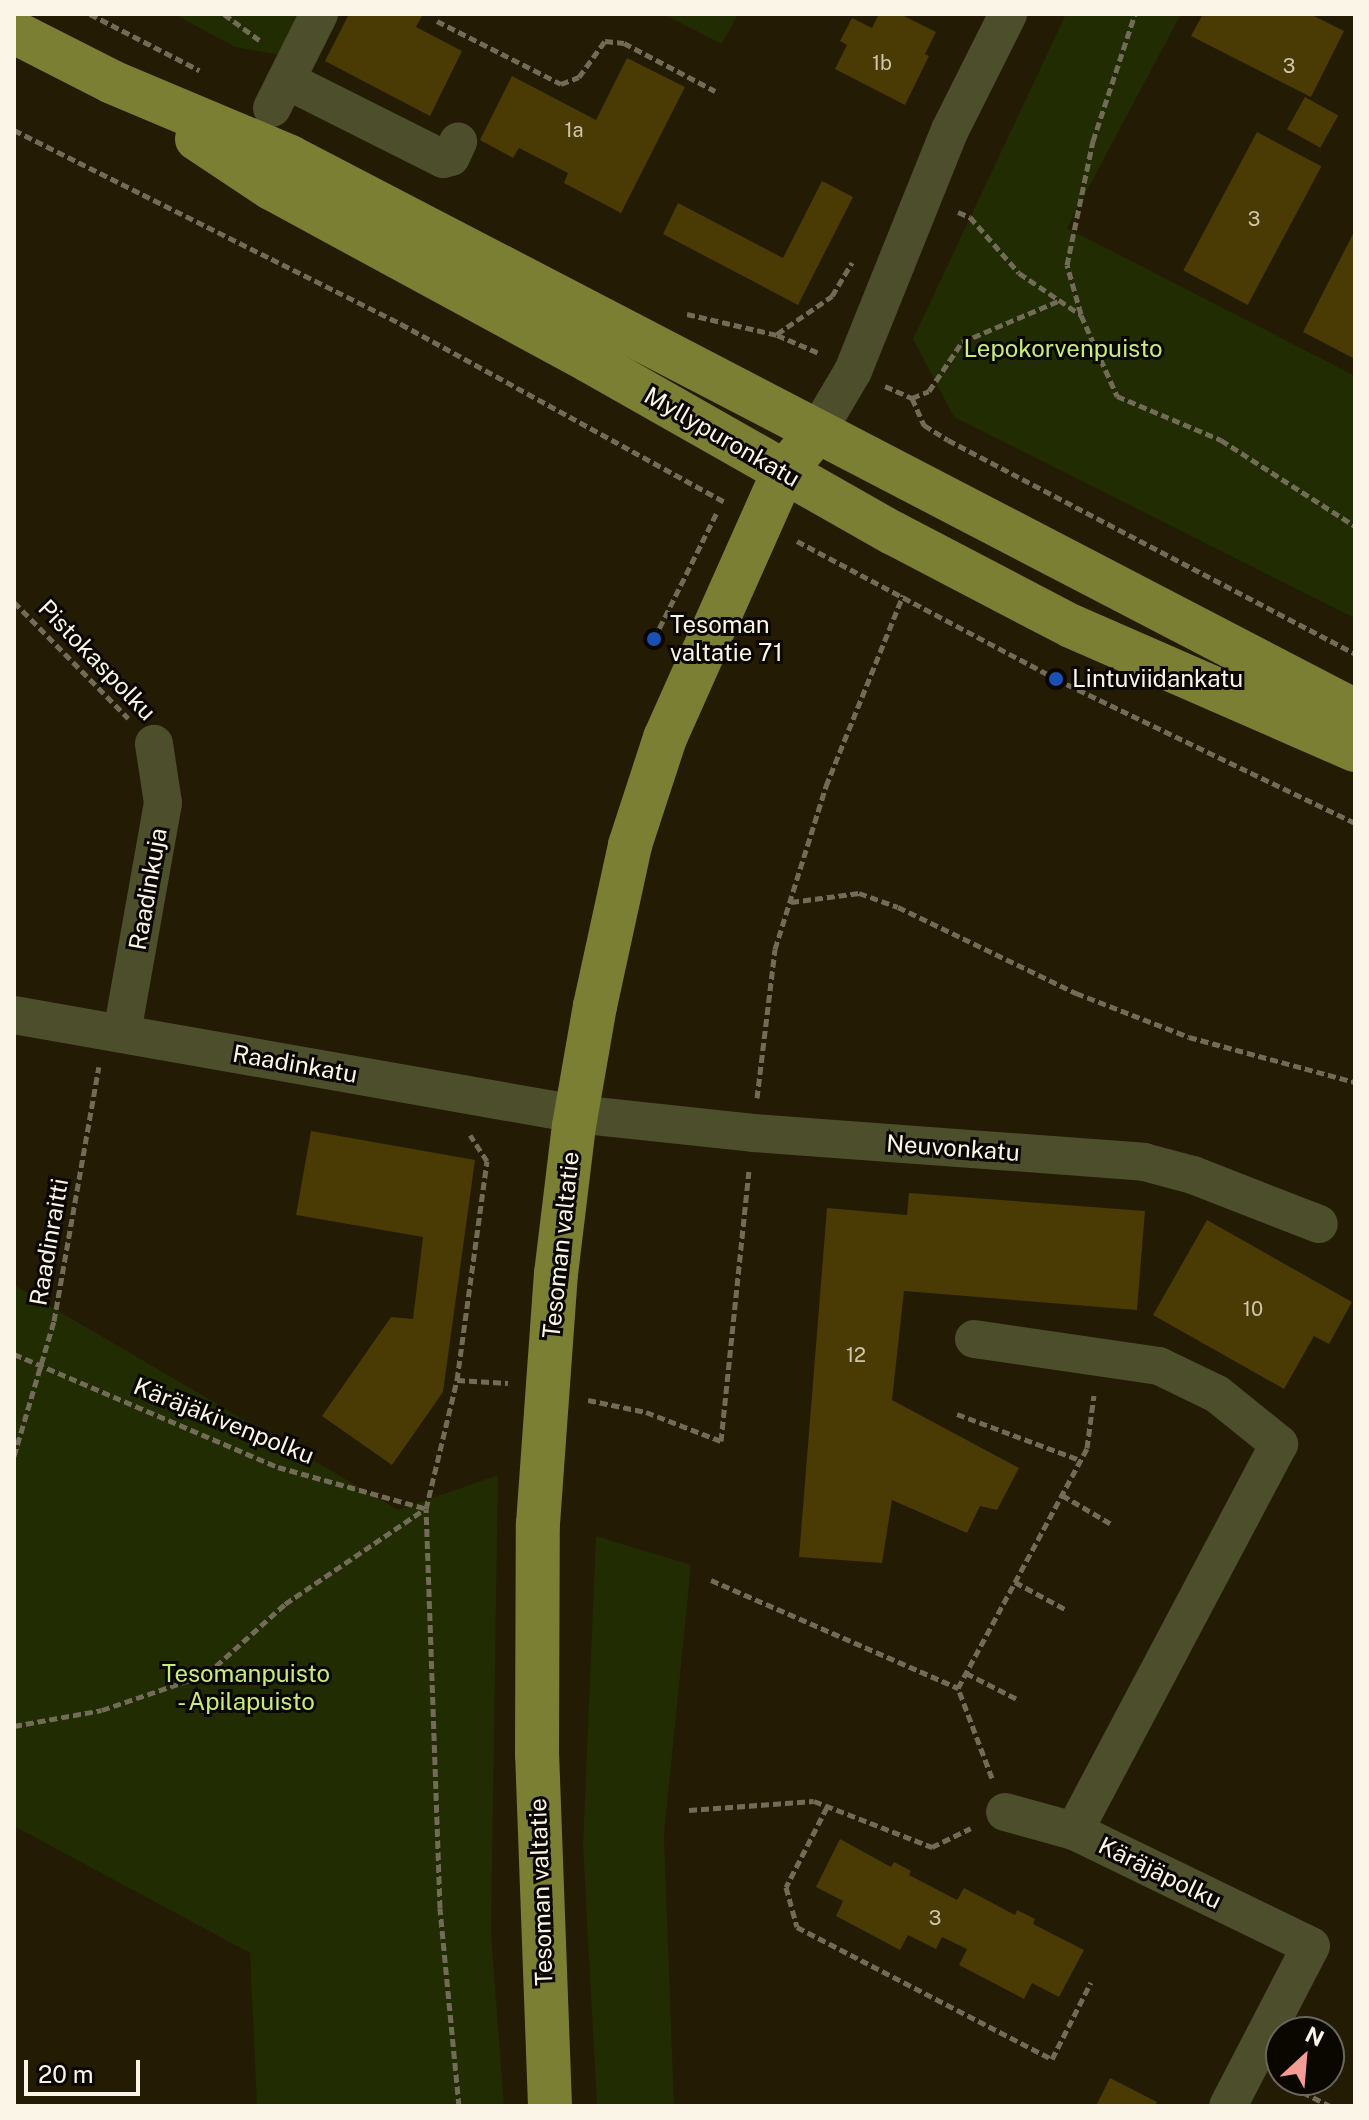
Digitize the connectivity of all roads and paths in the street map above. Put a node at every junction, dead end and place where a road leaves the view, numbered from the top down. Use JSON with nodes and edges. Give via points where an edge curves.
{"nodes":[{"id":1,"x":224,"y":14,"type":"edge"},
{"id":2,"x":319,"y":14,"type":"edge"},
{"id":3,"x":1008,"y":14,"type":"edge"},
{"id":4,"x":1135,"y":14,"type":"edge"},
{"id":5,"x":437,"y":21,"type":"dead end"},
{"id":6,"x":14,"y":32,"type":"edge"},
{"id":7,"x":278,"y":80,"type":"junction"},
{"id":8,"x":112,"y":82,"type":"junction"},
{"id":9,"x":715,"y":91,"type":"dead end"},
{"id":10,"x":14,"y":130,"type":"edge"},
{"id":11,"x":458,"y":142,"type":"dead end"},
{"id":12,"x":923,"y":196,"type":"junction"},
{"id":13,"x":899,"y":255,"type":"junction"},
{"id":14,"x":1059,"y":300,"type":"junction"},
{"id":15,"x":1081,"y":315,"type":"junction"},
{"id":16,"x":777,"y":335,"type":"dead end"},
{"id":17,"x":912,"y":398,"type":"dead end"},
{"id":18,"x":817,"y":432,"type":"junction"},
{"id":19,"x":948,"y":440,"type":"dead end"},
{"id":20,"x":783,"y":473,"type":"junction"},
{"id":21,"x":722,"y":500,"type":"junction"},
{"id":22,"x":760,"y":521,"type":"junction"},
{"id":23,"x":1355,"y":526,"type":"edge"},
{"id":24,"x":903,"y":595,"type":"junction"},
{"id":25,"x":14,"y":602,"type":"edge"},
{"id":26,"x":654,"y":639,"type":"dead end"},
{"id":27,"x":1355,"y":654,"type":"edge"},
{"id":28,"x":1355,"y":711,"type":"edge"},
{"id":29,"x":154,"y":744,"type":"joint"},
{"id":30,"x":1355,"y":750,"type":"edge"},
{"id":31,"x":1355,"y":823,"type":"edge"},
{"id":32,"x":791,"y":902,"type":"junction"},
{"id":33,"x":14,"y":1015,"type":"edge"},
{"id":34,"x":114,"y":1032,"type":"junction"},
{"id":35,"x":1355,"y":1082,"type":"edge"},
{"id":36,"x":441,"y":1090,"type":"junction"},
{"id":37,"x":576,"y":1114,"type":"junction"},
{"id":38,"x":753,"y":1133,"type":"junction"},
{"id":39,"x":1319,"y":1224,"type":"dead end"},
{"id":40,"x":974,"y":1339,"type":"dead end"},
{"id":41,"x":14,"y":1354,"type":"edge"},
{"id":42,"x":1099,"y":1355,"type":"junction"},
{"id":43,"x":41,"y":1366,"type":"junction"},
{"id":44,"x":957,"y":1414,"type":"dead end"},
{"id":45,"x":721,"y":1441,"type":"dead end"},
{"id":46,"x":14,"y":1456,"type":"edge"},
{"id":47,"x":1080,"y":1460,"type":"junction"},
{"id":48,"x":1062,"y":1495,"type":"junction"},
{"id":49,"x":426,"y":1509,"type":"junction"},
{"id":50,"x":1113,"y":1525,"type":"dead end"},
{"id":51,"x":711,"y":1580,"type":"dead end"},
{"id":52,"x":1015,"y":1582,"type":"junction"},
{"id":53,"x":1065,"y":1609,"type":"dead end"},
{"id":54,"x":966,"y":1673,"type":"junction"},
{"id":55,"x":958,"y":1688,"type":"junction"},
{"id":56,"x":1019,"y":1700,"type":"dead end"},
{"id":57,"x":14,"y":1726,"type":"edge"},
{"id":58,"x":827,"y":1807,"type":"junction"},
{"id":59,"x":689,"y":1810,"type":"dead end"},
{"id":60,"x":1005,"y":1812,"type":"junction"},
{"id":61,"x":1074,"y":1831,"type":"junction"},
{"id":62,"x":1091,"y":1982,"type":"dead end"},
{"id":63,"x":1249,"y":2066,"type":"junction"},
{"id":64,"x":459,"y":2106,"type":"edge"},
{"id":65,"x":550,"y":2106,"type":"edge"},
{"id":66,"x":1228,"y":2106,"type":"edge"},
{"id":67,"x":1330,"y":2106,"type":"edge"}],
"edges":[{"from":1,"to":7,"type":"path"},
{"from":2,"to":7,"type":"street"},
{"from":3,"to":12,"type":"street"},
{"from":4,"to":15,"type":"path","via":[[1093,141],[1067,265]]},
{"from":5,"to":9,"type":"path","via":[[561,84],[579,77],[605,41],[624,43]]},
{"from":6,"to":8,"type":"main road","name":"Myllypuronkatu"},
{"from":7,"to":11,"type":"street","via":[[443,159],[451,157]]},
{"from":8,"to":18,"type":"main road","name":"Myllypuronkatu","via":[[290,157]]},
{"from":8,"to":20,"type":"main road","name":"Myllypuronkatu","via":[[271,188]]},
{"from":10,"to":21,"type":"path","via":[[401,324]]},
{"from":12,"to":13,"type":"street"},
{"from":12,"to":14,"type":"path","via":[[970,217],[1019,273]]},
{"from":13,"to":16,"type":"path","via":[[865,242],[832,296]]},
{"from":13,"to":18,"type":"street","via":[[853,371]]},
{"from":14,"to":15,"type":"path"},
{"from":14,"to":17,"type":"path","via":[[962,342],[929,391]]},
{"from":15,"to":23,"type":"path","via":[[1117,396],[1221,440]]},
{"from":18,"to":20,"type":"main road","name":"Tesoman valtatie"},
{"from":18,"to":28,"type":"main road","name":"Myllypuronkatu"},
{"from":19,"to":27,"type":"path"},
{"from":20,"to":22,"type":"main road","name":"Tesoman valtatie"},
{"from":20,"to":30,"type":"main road","name":"Myllypuronkatu","via":[[1071,626]]},
{"from":21,"to":22,"type":"path"},
{"from":21,"to":26,"type":"path"},
{"from":22,"to":24,"type":"path"},
{"from":22,"to":37,"type":"main road","name":"Tesoman valtatie","via":[[665,738],[630,845]]},
{"from":24,"to":31,"type":"path","via":[[1056,679]]},
{"from":24,"to":32,"type":"path","via":[[826,786]]},
{"from":25,"to":29,"type":"path","name":"Pistokaspolku"},
{"from":29,"to":34,"type":"street","name":"Raadinkuja","via":[[163,803]]},
{"from":32,"to":35,"type":"path","via":[[859,893],[1076,993],[1189,1037]]},
{"from":32,"to":38,"type":"path","via":[[775,949]]},
{"from":33,"to":34,"type":"street","name":"Raadinkatu"},
{"from":34,"to":36,"type":"street","name":"Raadinkatu"},
{"from":34,"to":43,"type":"path","name":"Raadinraitti"},
{"from":36,"to":37,"type":"street","name":"Raadinkatu"},
{"from":36,"to":49,"type":"path","via":[[487,1161],[457,1380]]},
{"from":37,"to":38,"type":"street","name":"Neuvonkatu"},
{"from":37,"to":65,"type":"main road","name":"Tesoman valtatie","via":[[556,1274],[538,1524],[537,1755]]},
{"from":38,"to":39,"type":"street","name":"Neuvonkatu","via":[[1144,1162],[1193,1175]]},
{"from":38,"to":45,"type":"path"},
{"from":40,"to":42,"type":"street"},
{"from":41,"to":43,"type":"path","name":"Käräjäkivenpolku"},
{"from":42,"to":47,"type":"path","via":[[1087,1448]]},
{"from":42,"to":61,"type":"street","via":[[1159,1366],[1217,1394],[1279,1444]]},
{"from":43,"to":46,"type":"path","name":"Raadinraitti"},
{"from":43,"to":49,"type":"path","name":"Käräjäkivenpolku","via":[[278,1467]]},
{"from":44,"to":47,"type":"path"},
{"from":47,"to":48,"type":"path"},
{"from":48,"to":50,"type":"path"},
{"from":48,"to":52,"type":"path"},
{"from":49,"to":57,"type":"path","via":[[285,1604],[207,1674],[102,1710]]},
{"from":49,"to":64,"type":"path","via":[[440,1908]]},
{"from":51,"to":55,"type":"path"},
{"from":52,"to":53,"type":"path"},
{"from":52,"to":54,"type":"path"},
{"from":54,"to":55,"type":"path"},
{"from":54,"to":56,"type":"path"},
{"from":55,"to":60,"type":"path"},
{"from":58,"to":59,"type":"path","via":[[814,1801]]},
{"from":58,"to":60,"type":"path","via":[[932,1847]]},
{"from":58,"to":62,"type":"path","via":[[786,1887],[797,1927],[1052,2059]]},
{"from":60,"to":61,"type":"street","name":"Käräjäpolku"},
{"from":61,"to":63,"type":"street","name":"Käräjäpolku","via":[[1311,1946]]},
{"from":63,"to":66,"type":"street"},
{"from":63,"to":67,"type":"path"}]}
